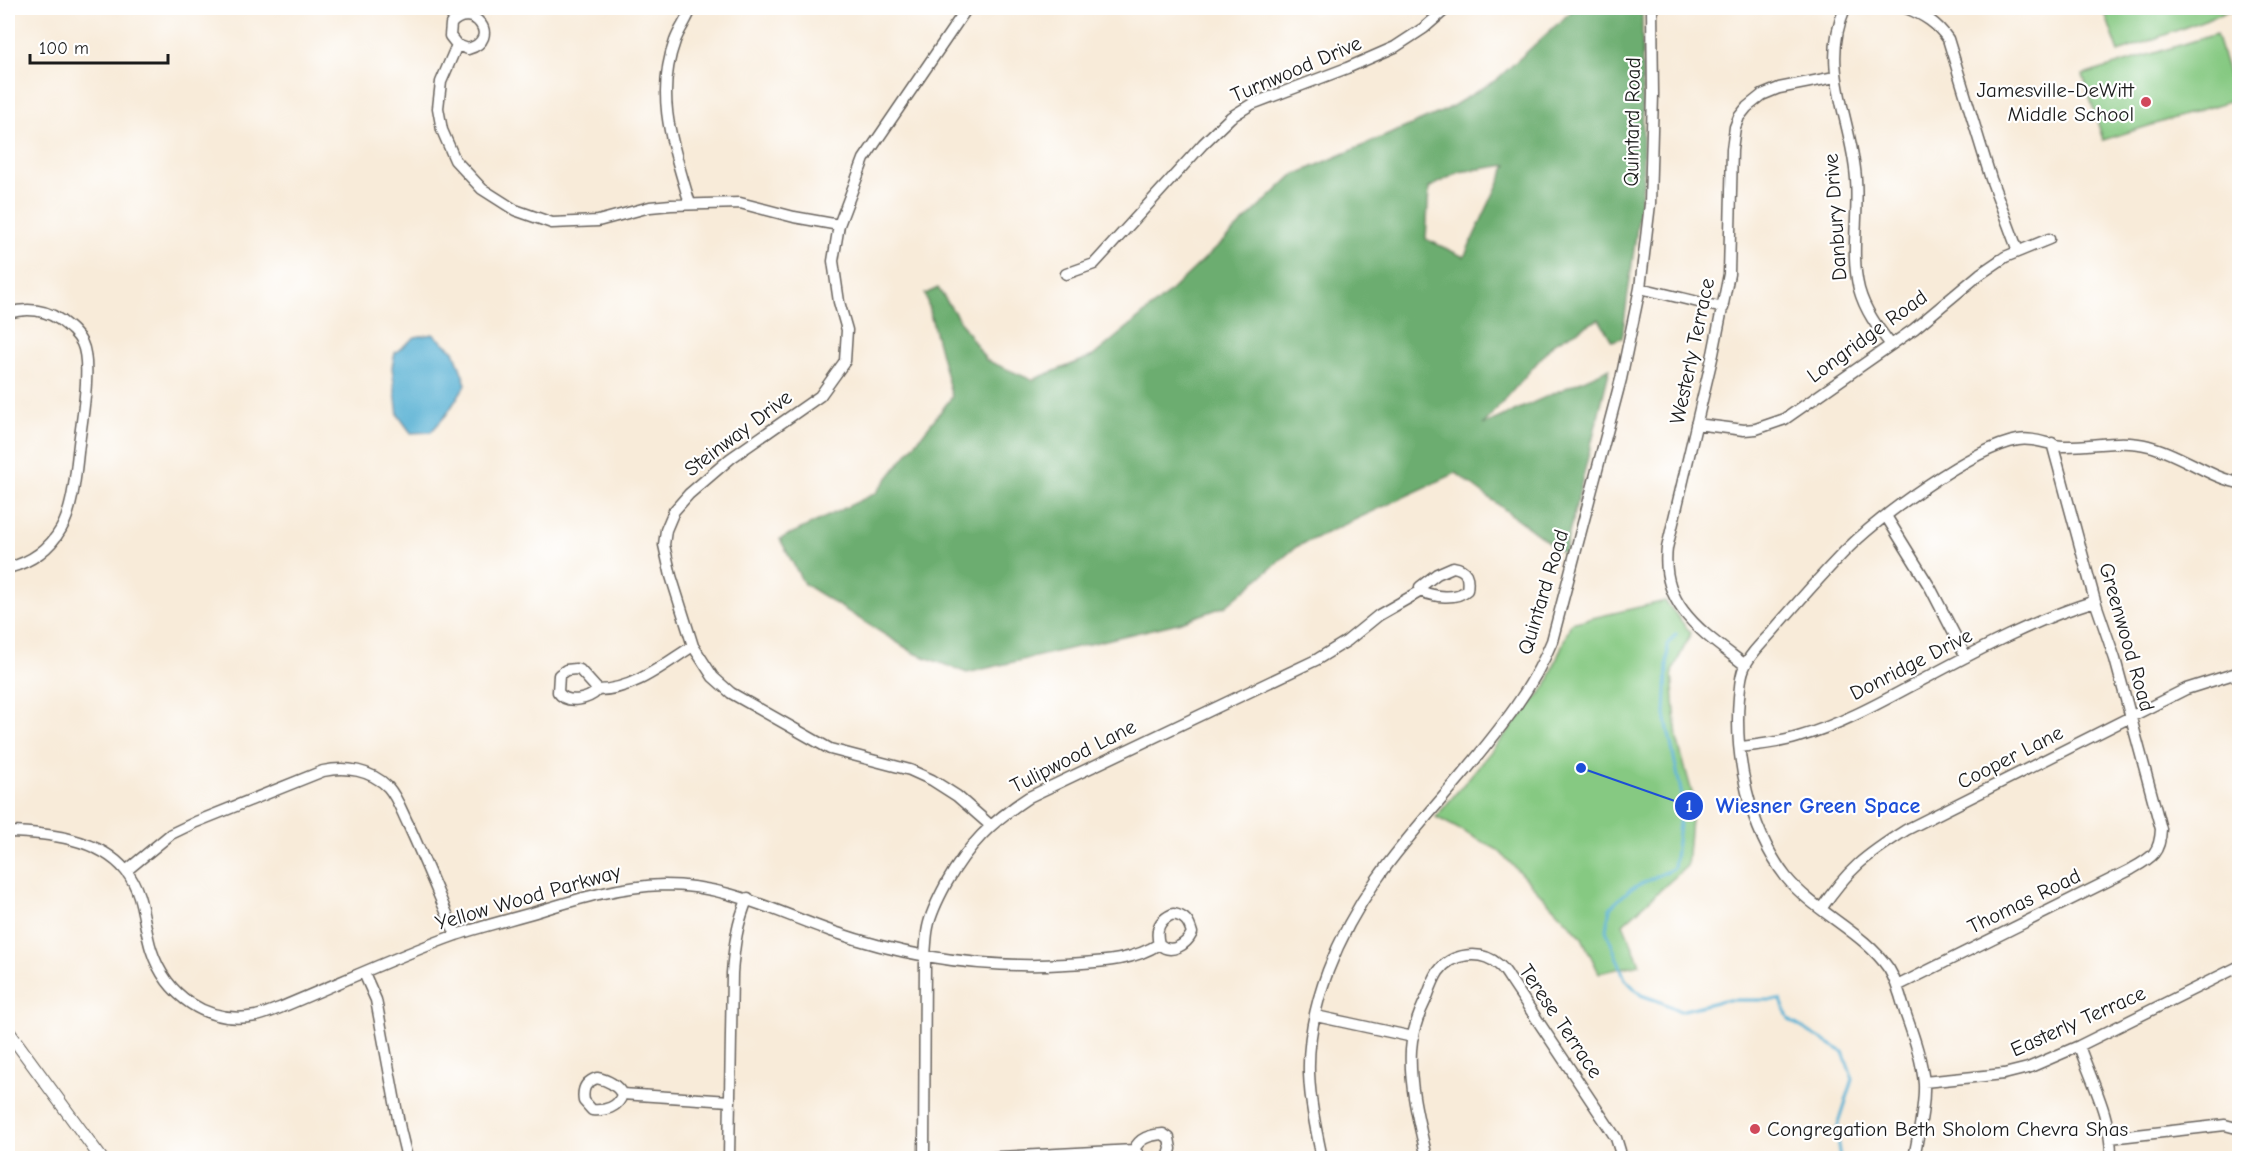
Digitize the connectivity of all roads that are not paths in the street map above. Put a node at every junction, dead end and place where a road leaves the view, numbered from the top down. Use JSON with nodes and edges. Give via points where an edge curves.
{"nodes":[{"id":1,"x":691,"y":8,"type":"edge"},
{"id":2,"x":967,"y":8,"type":"edge"},
{"id":3,"x":1447,"y":8,"type":"edge"},
{"id":4,"x":1652,"y":8,"type":"edge"},
{"id":5,"x":1845,"y":8,"type":"edge"},
{"id":6,"x":1906,"y":8,"type":"edge"},
{"id":7,"x":457,"y":45,"type":"dead end"},
{"id":8,"x":1835,"y":77,"type":"junction"},
{"id":9,"x":690,"y":204,"type":"junction"},
{"id":10,"x":839,"y":225,"type":"junction"},
{"id":11,"x":2049,"y":239,"type":"dead end"},
{"id":12,"x":2018,"y":251,"type":"junction"},
{"id":13,"x":1066,"y":274,"type":"dead end"},
{"id":14,"x":1640,"y":288,"type":"junction"},
{"id":15,"x":1723,"y":308,"type":"junction"},
{"id":16,"x":8,"y":313,"type":"edge"},
{"id":17,"x":1891,"y":345,"type":"junction"},
{"id":18,"x":1696,"y":424,"type":"junction"},
{"id":19,"x":2052,"y":443,"type":"junction"},
{"id":20,"x":2240,"y":483,"type":"edge"},
{"id":21,"x":1886,"y":516,"type":"junction"},
{"id":22,"x":8,"y":568,"type":"edge"},
{"id":23,"x":1420,"y":591,"type":"dead end"},
{"id":24,"x":2096,"y":601,"type":"junction"},
{"id":25,"x":693,"y":645,"type":"junction"},
{"id":26,"x":1966,"y":657,"type":"junction"},
{"id":27,"x":1745,"y":665,"type":"junction"},
{"id":28,"x":2240,"y":672,"type":"edge"},
{"id":29,"x":598,"y":690,"type":"dead end"},
{"id":30,"x":2130,"y":718,"type":"junction"},
{"id":31,"x":1740,"y":747,"type":"junction"},
{"id":32,"x":990,"y":825,"type":"junction"},
{"id":33,"x":8,"y":832,"type":"edge"},
{"id":34,"x":2160,"y":842,"type":"joint"},
{"id":35,"x":126,"y":871,"type":"junction"},
{"id":36,"x":748,"y":898,"type":"junction"},
{"id":37,"x":1821,"y":909,"type":"junction"},
{"id":38,"x":456,"y":935,"type":"junction"},
{"id":39,"x":1159,"y":944,"type":"dead end"},
{"id":40,"x":925,"y":955,"type":"junction"},
{"id":41,"x":2240,"y":966,"type":"edge"},
{"id":42,"x":364,"y":973,"type":"junction"},
{"id":43,"x":1897,"y":986,"type":"junction"},
{"id":44,"x":1316,"y":1016,"type":"junction"},
{"id":45,"x":8,"y":1031,"type":"edge"},
{"id":46,"x":1413,"y":1037,"type":"junction"},
{"id":47,"x":2079,"y":1046,"type":"junction"},
{"id":48,"x":1923,"y":1082,"type":"junction"},
{"id":49,"x":622,"y":1094,"type":"dead end"},
{"id":50,"x":730,"y":1101,"type":"junction"},
{"id":51,"x":2240,"y":1129,"type":"edge"},
{"id":52,"x":2110,"y":1138,"type":"junction"},
{"id":53,"x":1138,"y":1154,"type":"edge"},
{"id":54,"x":101,"y":1158,"type":"edge"},
{"id":55,"x":407,"y":1158,"type":"edge"},
{"id":56,"x":729,"y":1158,"type":"edge"},
{"id":57,"x":924,"y":1158,"type":"edge"},
{"id":58,"x":981,"y":1158,"type":"edge"},
{"id":59,"x":1168,"y":1158,"type":"edge"},
{"id":60,"x":1322,"y":1158,"type":"edge"},
{"id":61,"x":1427,"y":1158,"type":"edge"},
{"id":62,"x":1620,"y":1158,"type":"edge"},
{"id":63,"x":1914,"y":1158,"type":"edge"},
{"id":64,"x":2112,"y":1158,"type":"edge"}],
"edges":[{"from":1,"to":9,"type":"street","via":[[675,40],[664,92],[667,124]]},
{"from":2,"to":10,"type":"street","name":"Steinway Drive","via":[[864,159]]},
{"from":3,"to":13,"type":"street","name":"Turnwood Drive","via":[[1395,47],[1252,104],[1232,117],[1094,264]]},
{"from":4,"to":14,"type":"street","name":"Quintard Road","via":[[1650,204]]},
{"from":5,"to":8,"type":"street","name":"Danbury Drive","via":[[1835,49]]},
{"from":6,"to":12,"type":"street","via":[[1940,27],[1948,39],[1990,179]]},
{"from":7,"to":9,"type":"street","via":[[441,82],[438,108],[442,130],[455,160],[482,189],[515,210],[552,223],[598,221],[650,207]]},
{"from":8,"to":15,"type":"street","name":"Westerly Terrace","via":[[1762,95],[1739,117],[1732,149],[1729,274]]},
{"from":8,"to":17,"type":"street","name":"Danbury Drive","via":[[1857,181],[1855,265],[1859,290],[1877,327]]},
{"from":9,"to":10,"type":"street","via":[[740,203]]},
{"from":10,"to":25,"type":"street","name":"Steinway Drive","via":[[833,261],[847,330],[845,361],[820,396],[731,458],[689,494],[666,530],[667,560]]},
{"from":11,"to":12,"type":"street","name":"Longridge Road"},
{"from":12,"to":17,"type":"street","name":"Longridge Road","via":[[1980,274]]},
{"from":14,"to":15,"type":"street"},
{"from":14,"to":44,"type":"street","name":"Quintard Road","via":[[1575,557],[1552,641],[1540,668],[1496,734],[1378,878],[1353,917],[1332,963]]},
{"from":15,"to":18,"type":"street","name":"Westerly Terrace"},
{"from":16,"to":22,"type":"street","via":[[39,310],[54,316],[72,329],[81,342],[86,368],[75,472],[63,527],[42,553]]},
{"from":17,"to":18,"type":"street","name":"Longridge Road","via":[[1785,419],[1744,430]]},
{"from":18,"to":27,"type":"street","name":"Westerly Terrace","via":[[1667,548],[1668,584],[1686,615]]},
{"from":19,"to":20,"type":"street","via":[[2145,445]]},
{"from":19,"to":21,"type":"street","via":[[2033,439],[2001,444],[1953,469]]},
{"from":19,"to":24,"type":"street","name":"Greenwood Road"},
{"from":21,"to":26,"type":"street","via":[[1931,589]]},
{"from":21,"to":27,"type":"street","via":[[1810,587]]},
{"from":23,"to":32,"type":"street","name":"Tulipwood Lane","via":[[1384,611],[1316,660],[1056,783]]},
{"from":24,"to":26,"type":"street","name":"Donridge Drive","via":[[2045,619]]},
{"from":24,"to":30,"type":"street","name":"Greenwood Road"},
{"from":25,"to":29,"type":"street","via":[[634,683]]},
{"from":25,"to":32,"type":"street","name":"Steinway Drive","via":[[713,677],[741,700],[830,749],[910,770],[932,780]]},
{"from":26,"to":31,"type":"street","name":"Donridge Drive","via":[[1831,726]]},
{"from":27,"to":31,"type":"street","via":[[1738,711]]},
{"from":28,"to":30,"type":"street","name":"Cooper Lane","via":[[2186,689]]},
{"from":30,"to":34,"type":"street","name":"Greenwood Road","via":[[2161,829]]},
{"from":30,"to":37,"type":"street","name":"Cooper Lane","via":[[1906,830],[1851,869]]},
{"from":31,"to":37,"type":"street","via":[[1750,802],[1771,853],[1799,891]]},
{"from":32,"to":40,"type":"street","name":"Tulipwood Lane","via":[[957,864],[941,893],[928,927]]},
{"from":33,"to":35,"type":"street","name":"Yellow Wood Parkway","via":[[79,842],[99,850]]},
{"from":34,"to":43,"type":"street","name":"Thomas Road","via":[[2154,854],[2130,870]]},
{"from":35,"to":38,"type":"street","via":[[171,834],[196,822],[323,771],[353,769],[375,777],[393,792]]},
{"from":35,"to":42,"type":"street","name":"Yellow Wood Parkway","via":[[138,895],[152,951],[165,980],[196,1008],[229,1018],[256,1016]]},
{"from":36,"to":38,"type":"street","name":"Yellow Wood Parkway","via":[[704,888],[630,887]]},
{"from":36,"to":40,"type":"street","name":"Yellow Wood Parkway","via":[[832,931]]},
{"from":36,"to":50,"type":"street","via":[[735,944],[732,973]]},
{"from":37,"to":43,"type":"street","via":[[1870,948],[1889,969]]},
{"from":38,"to":42,"type":"street","name":"Yellow Wood Parkway"},
{"from":39,"to":40,"type":"street","name":"Yellow Wood Parkway","via":[[1131,957],[1035,966]]},
{"from":40,"to":57,"type":"street","name":"Tulipwood Lane"},
{"from":41,"to":47,"type":"street","name":"Easterly Terrace"},
{"from":42,"to":55,"type":"street","via":[[376,1000]]},
{"from":43,"to":48,"type":"street"},
{"from":44,"to":46,"type":"street"},
{"from":44,"to":60,"type":"street","name":"Quintard Road","via":[[1309,1072]]},
{"from":45,"to":54,"type":"street"},
{"from":46,"to":61,"type":"street","name":"Terese Terrace","via":[[1411,1071]]},
{"from":46,"to":62,"type":"street","name":"Terese Terrace","via":[[1437,973],[1456,957],[1488,958],[1510,979],[1616,1138]]},
{"from":47,"to":48,"type":"street","name":"Easterly Terrace","via":[[2004,1074]]},
{"from":47,"to":52,"type":"street"},
{"from":48,"to":63,"type":"street"},
{"from":49,"to":50,"type":"street"},
{"from":50,"to":56,"type":"street"},
{"from":51,"to":52,"type":"street","via":[[2225,1125]]},
{"from":52,"to":64,"type":"street"},
{"from":53,"to":58,"type":"street"},
{"from":53,"to":59,"type":"street","via":[[1143,1139],[1162,1134],[1169,1138]]}]}
